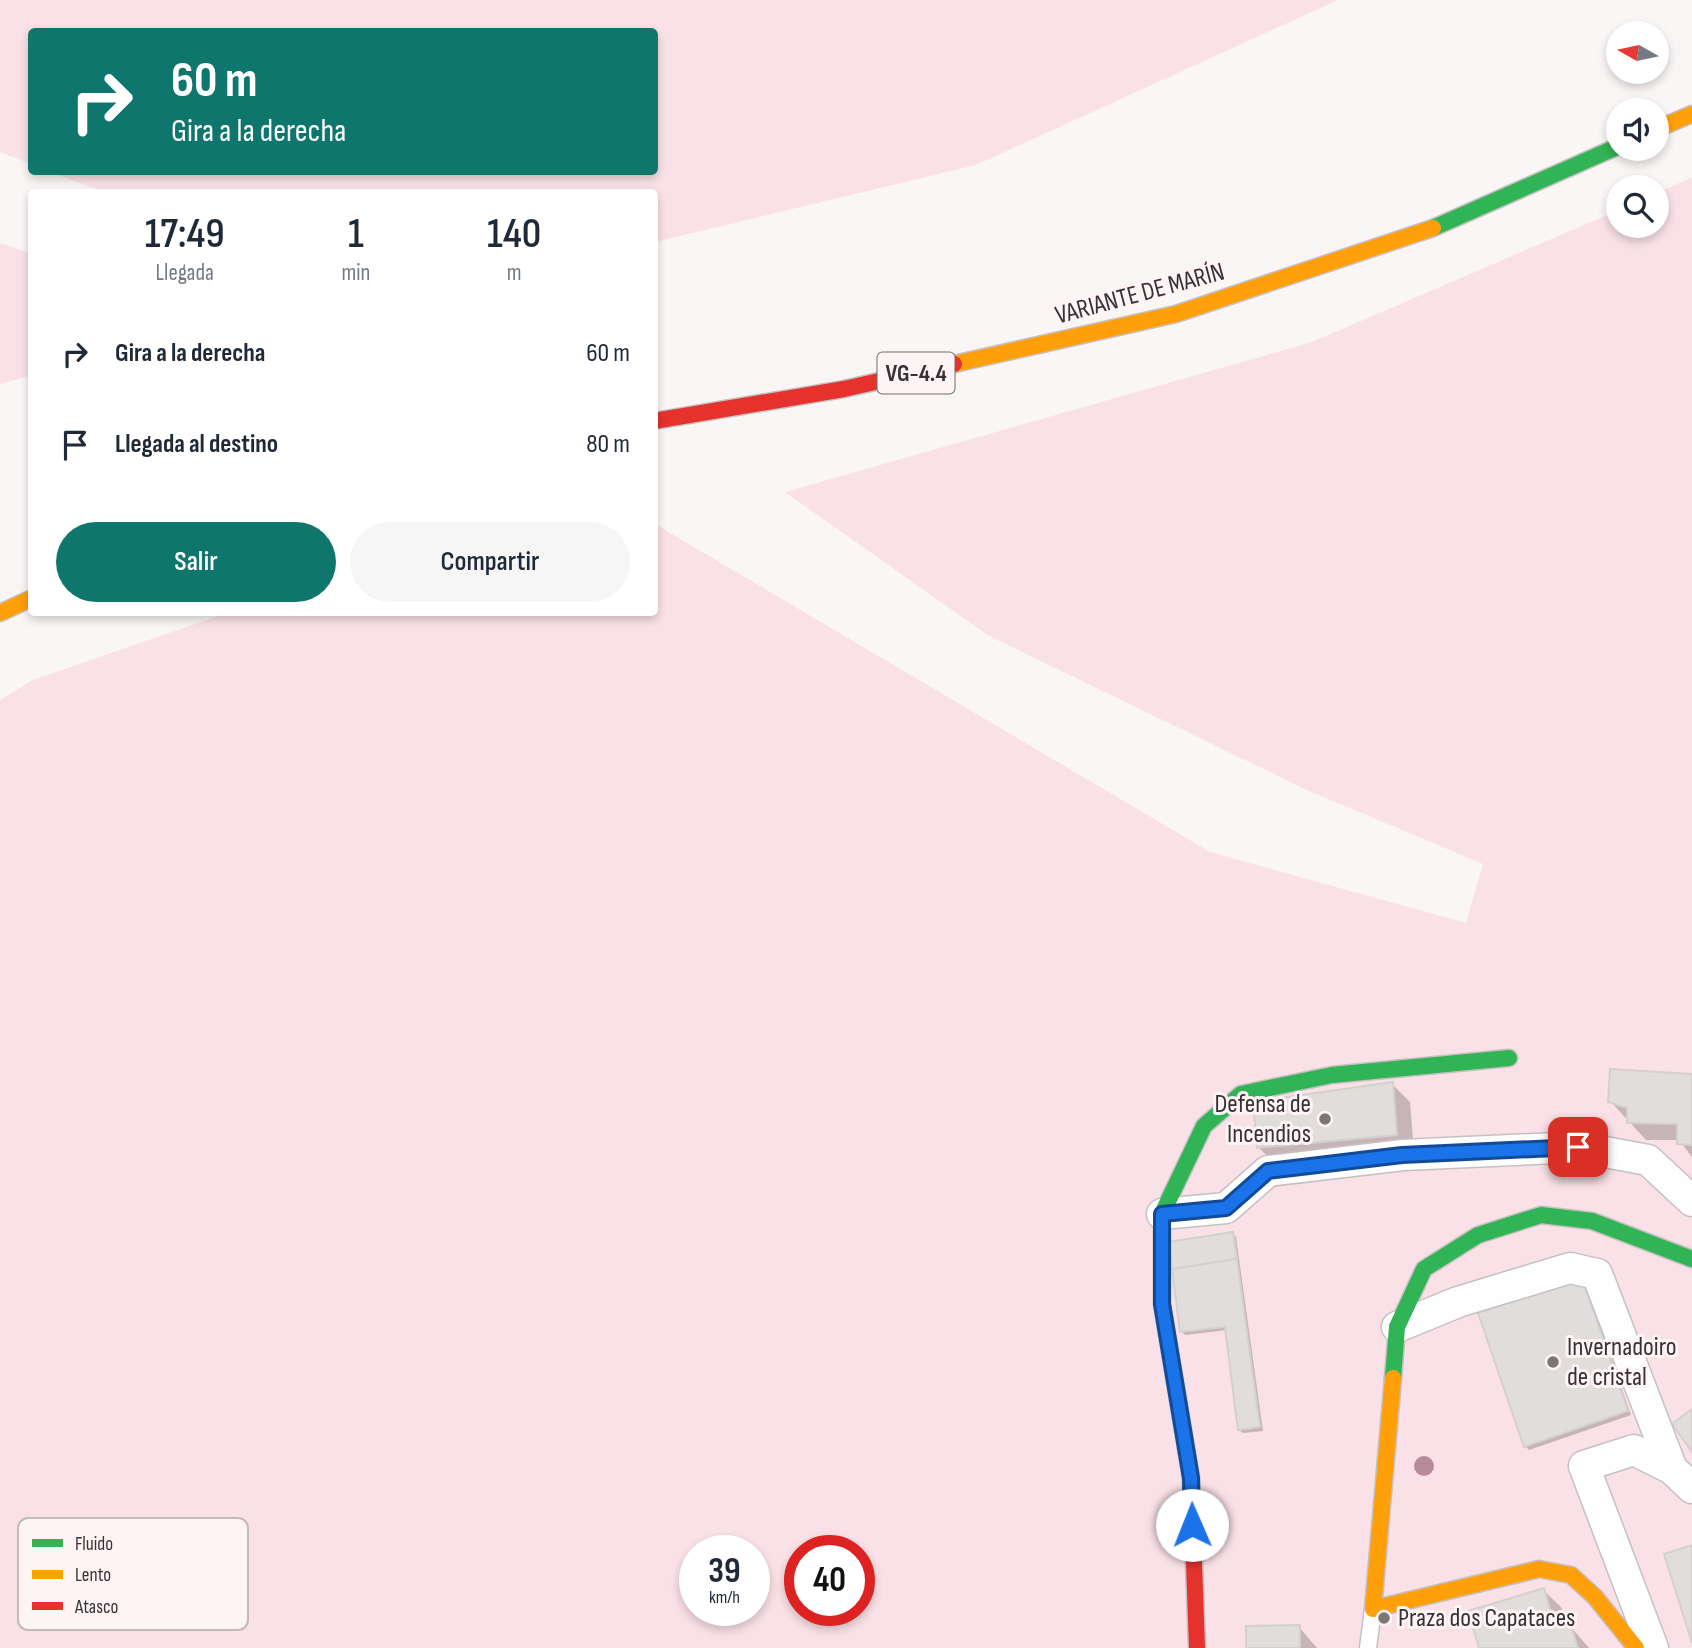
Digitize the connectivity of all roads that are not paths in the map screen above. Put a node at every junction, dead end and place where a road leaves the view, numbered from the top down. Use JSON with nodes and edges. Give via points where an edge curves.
{"nodes":[{"id":1,"x":1692,"y":114,"type":"edge"},
{"id":2,"x":1669,"y":124,"type":"edge"},
{"id":3,"x":1606,"y":152,"type":"edge"},
{"id":4,"x":658,"y":420,"type":"edge"},
{"id":5,"x":28,"y":600,"type":"edge"},
{"id":6,"x":0,"y":613,"type":"edge"},
{"id":7,"x":1509,"y":1058,"type":"dead end"},
{"id":8,"x":1692,"y":1201,"type":"edge"},
{"id":9,"x":1162,"y":1214,"type":"junction"},
{"id":10,"x":1692,"y":1259,"type":"edge"},
{"id":11,"x":1397,"y":1327,"type":"junction"},
{"id":12,"x":1682,"y":1478,"type":"edge"},
{"id":13,"x":1373,"y":1609,"type":"junction"},
{"id":14,"x":1197,"y":1648,"type":"edge"},
{"id":15,"x":1368,"y":1648,"type":"edge"},
{"id":16,"x":1636,"y":1648,"type":"edge"},
{"id":17,"x":1653,"y":1648,"type":"edge"}],
"edges":[{"from":1,"to":2,"type":"main road"},
{"from":3,"to":4,"type":"main road","name":"VARIANTE DE MARÍN","number":"VG-4.4","via":[[1421,233],[1176,314],[844,389]]},
{"from":5,"to":6,"type":"main road"},
{"from":7,"to":9,"type":"main road","via":[[1332,1075],[1241,1094],[1204,1126]]},
{"from":8,"to":9,"type":"street","via":[[1648,1160],[1578,1147],[1402,1155],[1268,1171],[1226,1208]]},
{"from":9,"to":14,"type":"main road","via":[[1162,1304],[1191,1478]]},
{"from":10,"to":11,"type":"main road","via":[[1592,1221],[1541,1215],[1478,1235],[1424,1269]]},
{"from":11,"to":12,"type":"street","via":[[1458,1302],[1570,1268],[1597,1274]]},
{"from":11,"to":13,"type":"main road"},
{"from":12,"to":17,"type":"street","via":[[1634,1450],[1584,1465]]},
{"from":13,"to":15,"type":"lane"},
{"from":13,"to":16,"type":"main road","via":[[1539,1569],[1571,1575]]}]}
